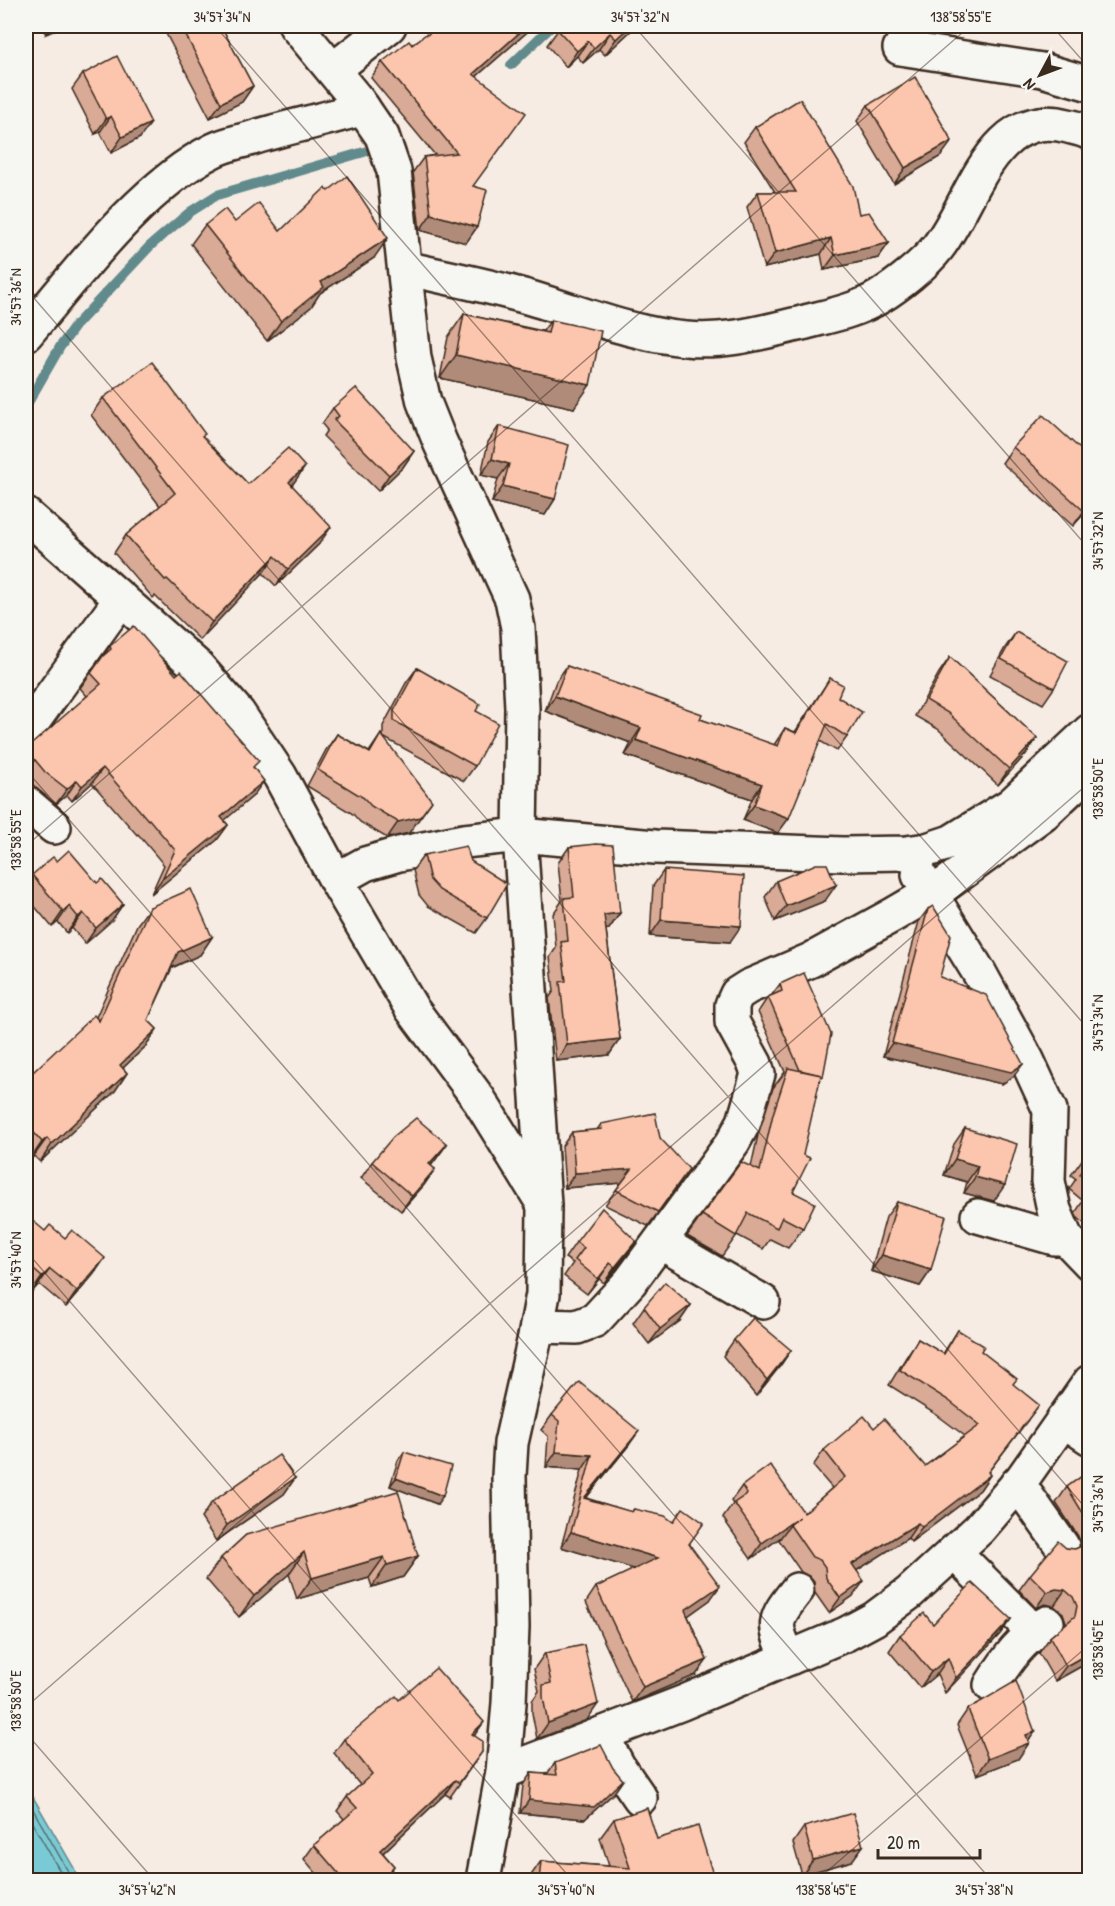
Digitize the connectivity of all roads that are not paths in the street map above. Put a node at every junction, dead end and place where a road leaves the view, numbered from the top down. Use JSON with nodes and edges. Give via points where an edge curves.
{"nodes":[{"id":1,"x":296,"y":26,"type":"edge"},
{"id":2,"x":389,"y":26,"type":"edge"},
{"id":3,"x":914,"y":26,"type":"edge"},
{"id":4,"x":333,"y":70,"type":"junction"},
{"id":5,"x":1089,"y":84,"type":"edge"},
{"id":6,"x":363,"y":108,"type":"junction"},
{"id":7,"x":1089,"y":133,"type":"edge"},
{"id":8,"x":405,"y":268,"type":"junction"},
{"id":9,"x":26,"y":334,"type":"edge"},
{"id":10,"x":26,"y":515,"type":"edge"},
{"id":11,"x":121,"y":599,"type":"junction"},
{"id":12,"x":26,"y":731,"type":"edge"},
{"id":13,"x":1089,"y":731,"type":"edge"},
{"id":14,"x":1089,"y":770,"type":"edge"},
{"id":15,"x":26,"y":803,"type":"edge"},
{"id":16,"x":54,"y":827,"type":"dead end"},
{"id":17,"x":520,"y":835,"type":"junction"},
{"id":18,"x":906,"y":853,"type":"junction"},
{"id":19,"x":336,"y":880,"type":"junction"},
{"id":20,"x":930,"y":893,"type":"junction"},
{"id":21,"x":544,"y":1205,"type":"junction"},
{"id":22,"x":978,"y":1216,"type":"dead end"},
{"id":23,"x":1066,"y":1238,"type":"junction"},
{"id":24,"x":660,"y":1242,"type":"junction"},
{"id":25,"x":1089,"y":1263,"type":"edge"},
{"id":26,"x":763,"y":1302,"type":"dead end"},
{"id":27,"x":537,"y":1326,"type":"junction"},
{"id":28,"x":1089,"y":1382,"type":"edge"},
{"id":29,"x":1062,"y":1420,"type":"junction"},
{"id":30,"x":1089,"y":1438,"type":"edge"},
{"id":31,"x":1017,"y":1484,"type":"junction"},
{"id":32,"x":1062,"y":1546,"type":"edge"},
{"id":33,"x":954,"y":1552,"type":"junction"},
{"id":34,"x":797,"y":1590,"type":"dead end"},
{"id":35,"x":789,"y":1658,"type":"junction"},
{"id":36,"x":991,"y":1685,"type":"dead end"},
{"id":37,"x":600,"y":1734,"type":"junction"},
{"id":38,"x":503,"y":1772,"type":"junction"},
{"id":39,"x":640,"y":1798,"type":"dead end"},
{"id":40,"x":483,"y":1881,"type":"edge"}],
"edges":[{"from":1,"to":4,"type":"street"},
{"from":2,"to":4,"type":"street"},
{"from":3,"to":5,"type":"street","via":[[900,48],[1042,70]]},
{"from":4,"to":6,"type":"street"},
{"from":6,"to":8,"type":"street","via":[[382,136],[394,171]]},
{"from":6,"to":9,"type":"street","via":[[215,149],[178,173],[110,236]]},
{"from":7,"to":8,"type":"street","via":[[1053,122],[1035,123],[1010,136],[991,156],[936,249],[904,278],[878,297],[836,315],[739,338],[687,339],[644,333],[518,294]]},
{"from":8,"to":17,"type":"street","via":[[414,358],[424,402],[512,599],[518,628],[522,708]]},
{"from":10,"to":11,"type":"street"},
{"from":11,"to":12,"type":"street"},
{"from":11,"to":19,"type":"street","via":[[198,667],[238,713],[280,776]]},
{"from":13,"to":18,"type":"street","via":[[1011,805],[951,842]]},
{"from":14,"to":20,"type":"street","via":[[1029,825]]},
{"from":15,"to":16,"type":"street"},
{"from":17,"to":18,"type":"street","via":[[655,847]]},
{"from":17,"to":19,"type":"street","via":[[399,854],[365,864]]},
{"from":17,"to":21,"type":"street"},
{"from":18,"to":20,"type":"street"},
{"from":19,"to":21,"type":"street","via":[[412,1009],[478,1098]]},
{"from":20,"to":23,"type":"street","via":[[980,974],[1050,1110],[1048,1181],[1054,1210]]},
{"from":20,"to":24,"type":"street","via":[[811,960],[737,994],[732,1022],[758,1074],[744,1122]]},
{"from":21,"to":27,"type":"street","via":[[543,1294]]},
{"from":22,"to":23,"type":"street"},
{"from":23,"to":25,"type":"street"},
{"from":24,"to":26,"type":"street"},
{"from":24,"to":27,"type":"street","via":[[595,1320],[577,1327]]},
{"from":27,"to":38,"type":"street","via":[[511,1443],[512,1627]]},
{"from":28,"to":29,"type":"street"},
{"from":29,"to":30,"type":"street"},
{"from":29,"to":31,"type":"street"},
{"from":31,"to":32,"type":"street"},
{"from":31,"to":33,"type":"street"},
{"from":33,"to":35,"type":"street","via":[[874,1619]]},
{"from":33,"to":36,"type":"street","via":[[1040,1628],[1012,1652]]},
{"from":34,"to":35,"type":"street","via":[[778,1620],[777,1635]]},
{"from":35,"to":37,"type":"street"},
{"from":37,"to":38,"type":"street"},
{"from":37,"to":39,"type":"street"},
{"from":38,"to":40,"type":"street"}]}
